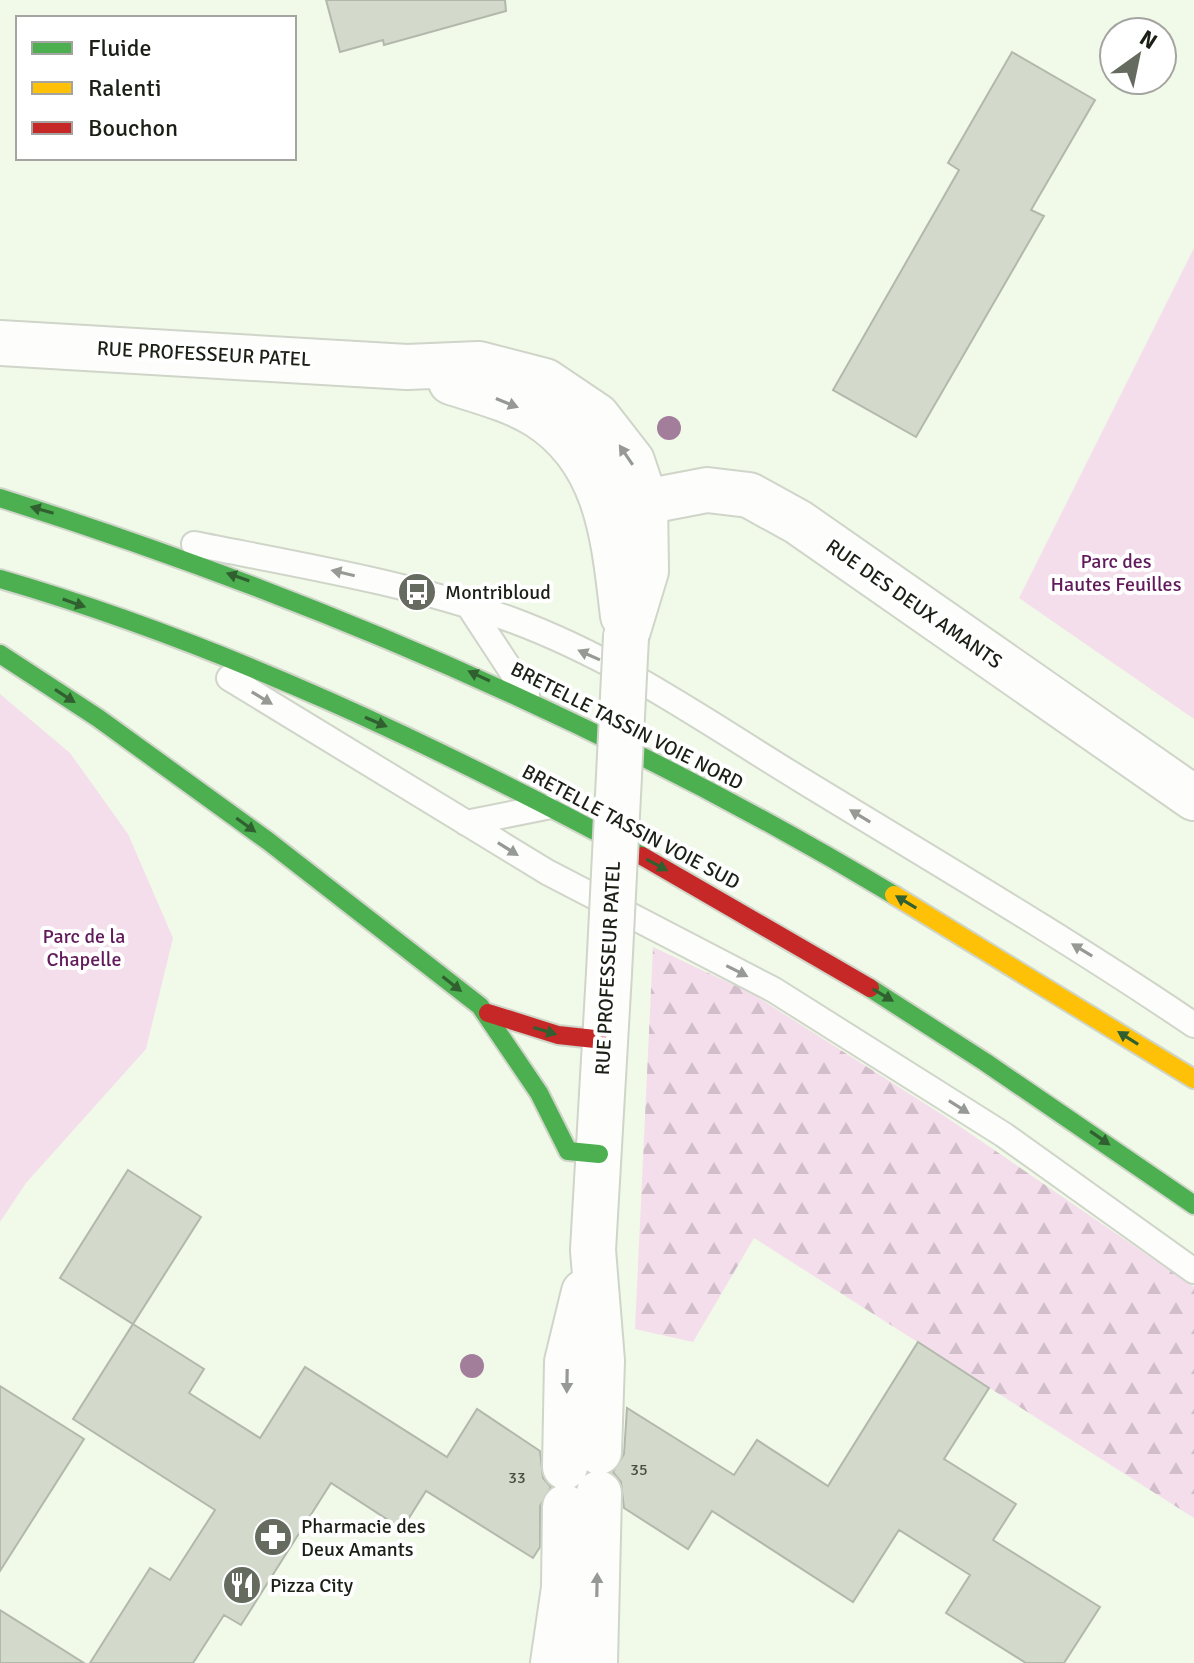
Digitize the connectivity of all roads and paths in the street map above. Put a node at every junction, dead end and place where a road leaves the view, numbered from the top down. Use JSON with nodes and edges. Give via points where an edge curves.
{"nodes":[{"id":1,"x":0,"y":343,"type":"edge"},
{"id":2,"x":0,"y":498,"type":"edge"},
{"id":3,"x":626,"y":504,"type":"junction"},
{"id":4,"x":84,"y":523,"type":"junction"},
{"id":5,"x":0,"y":579,"type":"edge"},
{"id":6,"x":470,"y":608,"type":"junction"},
{"id":7,"x":148,"y":628,"type":"junction"},
{"id":8,"x":0,"y":654,"type":"edge"},
{"id":9,"x":531,"y":700,"type":"junction"},
{"id":10,"x":1194,"y":798,"type":"edge"},
{"id":11,"x":550,"y":806,"type":"junction"},
{"id":12,"x":466,"y":823,"type":"junction"},
{"id":13,"x":488,"y":1013,"type":"junction"},
{"id":14,"x":1194,"y":1025,"type":"edge"},
{"id":15,"x":604,"y":1040,"type":"junction"},
{"id":16,"x":1194,"y":1079,"type":"edge"},
{"id":17,"x":599,"y":1154,"type":"junction"},
{"id":18,"x":1194,"y":1205,"type":"edge"},
{"id":19,"x":1194,"y":1271,"type":"edge"},
{"id":20,"x":582,"y":1480,"type":"junction"},
{"id":21,"x":553,"y":1663,"type":"edge"},
{"id":22,"x":595,"y":1663,"type":"edge"}],
"edges":[{"from":1,"to":3,"type":"street","name":"RUE PROFESSEUR PATEL","via":[[407,367],[479,364],[545,381],[597,416],[632,461]]},
{"from":4,"to":2,"type":"main road","name":"BRETELLE TASSIN VOIE NORD","one_way":true},
{"from":3,"to":10,"type":"street","name":"RUE DES DEUX AMANTS","via":[[707,490],[749,495],[798,522]]},
{"from":3,"to":15,"type":"street","name":"RUE PROFESSEUR PATEL","bridge":true,"via":[[646,571],[626,637]]},
{"from":6,"to":4,"type":"lane","one_way":true,"via":[[338,572]]},
{"from":9,"to":4,"type":"main road","name":"BRETELLE TASSIN VOIE NORD","one_way":true,"via":[[275,590]]},
{"from":5,"to":7,"type":"main road","name":"BRETELLE TASSIN VOIE SUD","one_way":true},
{"from":6,"to":9,"type":"lane"},
{"from":14,"to":6,"type":"lane","one_way":true,"via":[[1101,961],[641,678],[512,620]]},
{"from":7,"to":11,"type":"main road","name":"BRETELLE TASSIN VOIE SUD","one_way":true,"via":[[388,727]]},
{"from":7,"to":12,"type":"lane","one_way":true},
{"from":8,"to":13,"type":"main road","one_way":true,"via":[[268,841]]},
{"from":16,"to":9,"type":"main road","name":"BRETELLE TASSIN VOIE NORD","one_way":true,"via":[[825,852]]},
{"from":11,"to":12,"type":"lane"},
{"from":11,"to":18,"type":"main road","name":"BRETELLE TASSIN VOIE SUD","one_way":true,"via":[[900,1005],[1040,1095]]},
{"from":12,"to":19,"type":"lane","one_way":true,"via":[[547,872],[774,990],[1004,1135]]},
{"from":13,"to":15,"type":"main road","one_way":true,"via":[[558,1035]]},
{"from":13,"to":17,"type":"main road","via":[[568,1151]]},
{"from":15,"to":17,"type":"street","name":"RUE PROFESSEUR PATEL"},
{"from":17,"to":20,"type":"street","name":"RUE PROFESSEUR PATEL","via":[[593,1250],[602,1361]]},
{"from":20,"to":21,"type":"street","name":"RUE PROFESSEUR PATEL"},
{"from":22,"to":20,"type":"street","name":"RUE PROFESSEUR PATEL","one_way":true}]}
